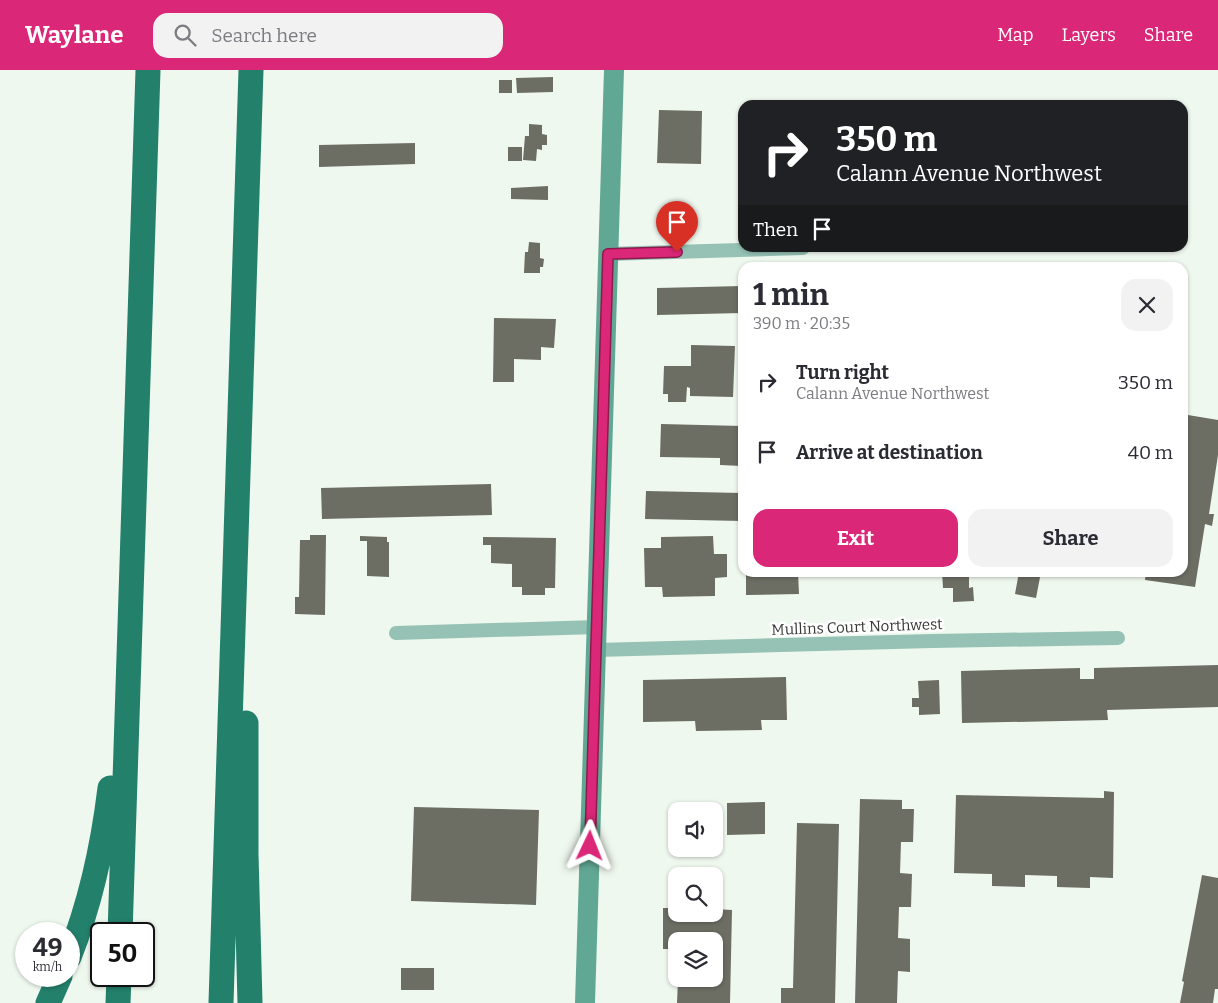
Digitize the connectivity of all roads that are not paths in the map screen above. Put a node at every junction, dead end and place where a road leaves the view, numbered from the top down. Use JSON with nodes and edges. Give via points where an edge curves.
{"nodes":[{"id":1,"x":148,"y":70,"type":"edge"},
{"id":2,"x":251,"y":70,"type":"edge"},
{"id":3,"x":614,"y":70,"type":"edge"},
{"id":4,"x":738,"y":250,"type":"edge"},
{"id":5,"x":608,"y":254,"type":"junction"},
{"id":6,"x":244,"y":286,"type":"junction"},
{"id":7,"x":132,"y":554,"type":"junction"},
{"id":8,"x":597,"y":627,"type":"junction"},
{"id":9,"x":396,"y":633,"type":"dead end"},
{"id":10,"x":1118,"y":638,"type":"dead end"},
{"id":11,"x":596,"y":650,"type":"junction"},
{"id":12,"x":120,"y":922,"type":"edge"},
{"id":13,"x":80,"y":924,"type":"edge"},
{"id":14,"x":55,"y":987,"type":"edge"},
{"id":15,"x":119,"y":987,"type":"edge"},
{"id":16,"x":48,"y":1003,"type":"edge"},
{"id":17,"x":118,"y":1003,"type":"edge"},
{"id":18,"x":221,"y":1003,"type":"edge"},
{"id":19,"x":250,"y":1003,"type":"edge"},
{"id":20,"x":586,"y":1003,"type":"edge"}],
"edges":[{"from":1,"to":7,"type":"highway"},
{"from":2,"to":6,"type":"highway"},
{"from":3,"to":5,"type":"main road"},
{"from":4,"to":5,"type":"street"},
{"from":5,"to":8,"type":"main road"},
{"from":6,"to":18,"type":"highway"},
{"from":6,"to":19,"type":"highway","via":[[246,844]]},
{"from":7,"to":12,"type":"highway"},
{"from":7,"to":13,"type":"highway","via":[[105,826],[91,892]]},
{"from":8,"to":9,"type":"street"},
{"from":8,"to":11,"type":"main road"},
{"from":10,"to":11,"type":"street","name":"Mullins Court Northwest"},
{"from":11,"to":20,"type":"main road"},
{"from":14,"to":16,"type":"highway"},
{"from":15,"to":17,"type":"highway"}]}
